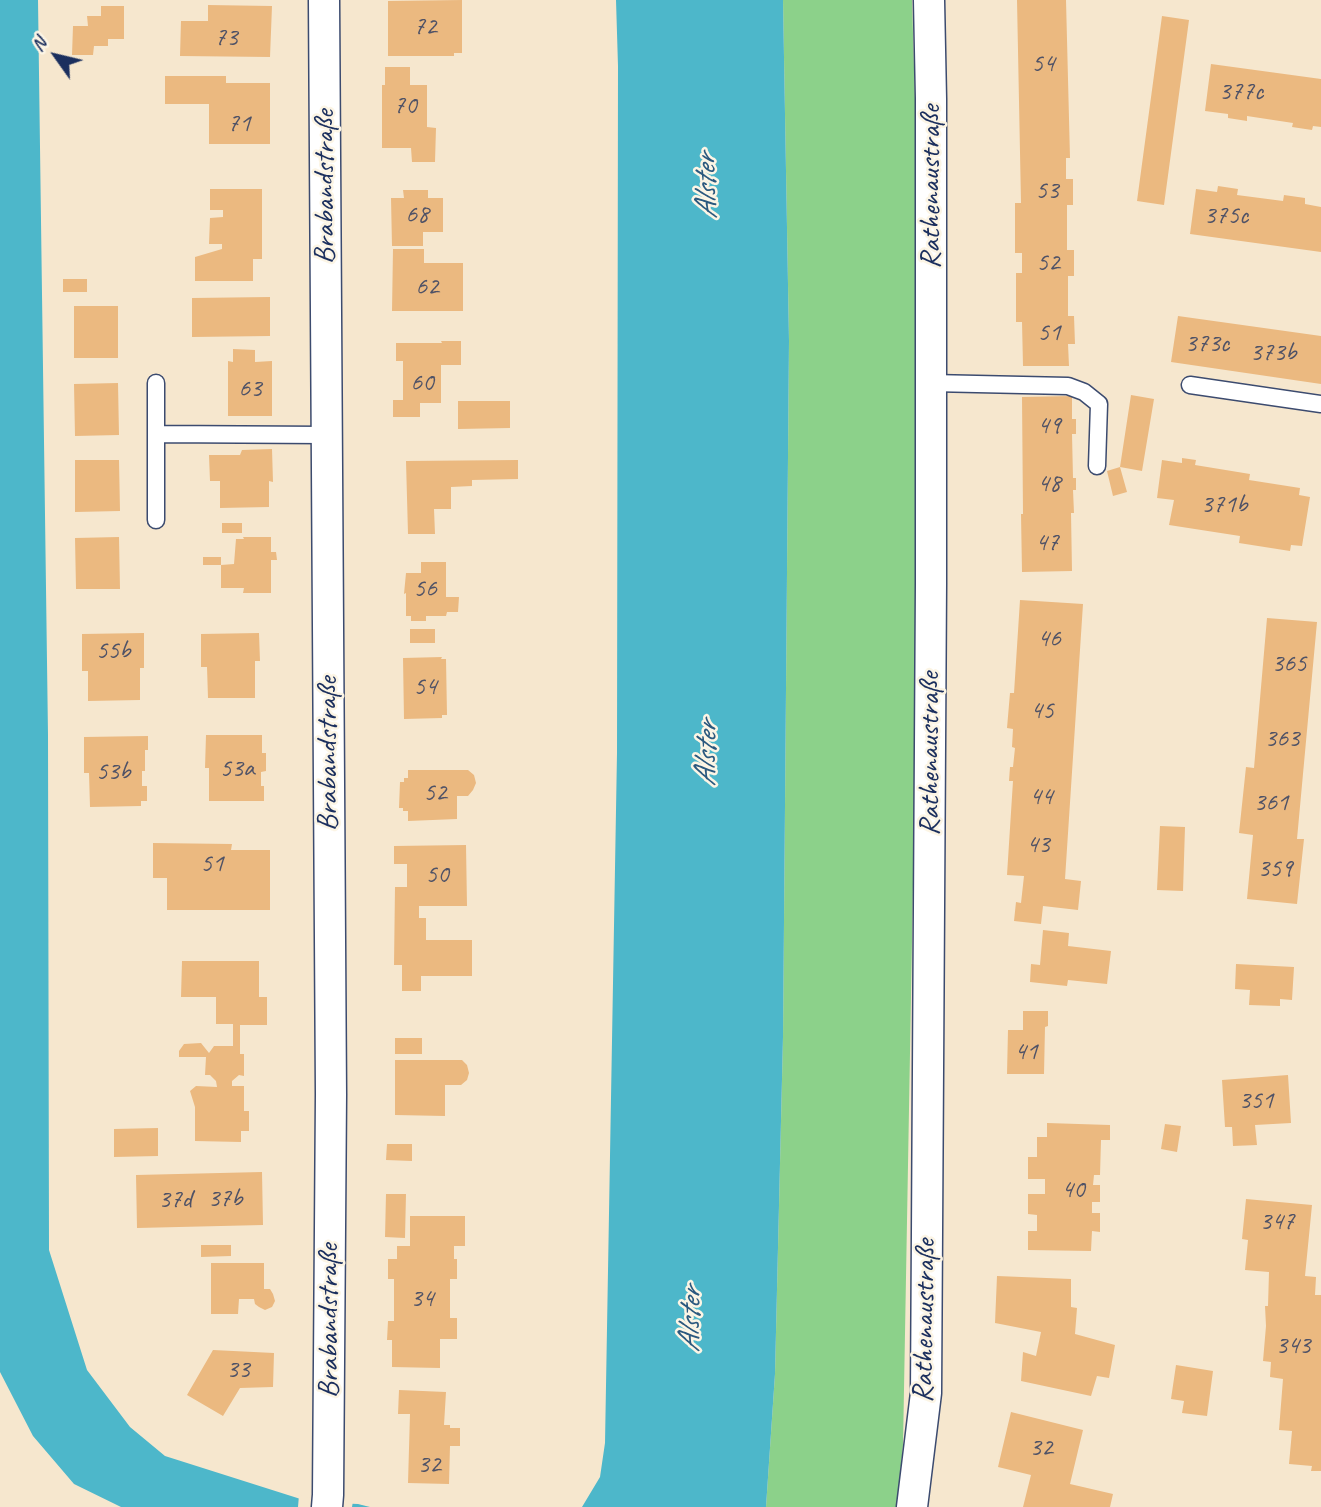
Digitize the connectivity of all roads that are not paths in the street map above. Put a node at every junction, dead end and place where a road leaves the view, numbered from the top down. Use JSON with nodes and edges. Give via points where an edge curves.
{"nodes":[{"id":1,"x":324,"y":0,"type":"edge"},
{"id":2,"x":929,"y":0,"type":"edge"},
{"id":3,"x":156,"y":383,"type":"dead end"},
{"id":4,"x":931,"y":383,"type":"junction"},
{"id":5,"x":1190,"y":385,"type":"dead end"},
{"id":6,"x":1321,"y":404,"type":"edge"},
{"id":7,"x":156,"y":434,"type":"junction"},
{"id":8,"x":327,"y":435,"type":"junction"},
{"id":9,"x":1097,"y":466,"type":"dead end"},
{"id":10,"x":156,"y":520,"type":"dead end"},
{"id":11,"x":327,"y":1501,"type":"edge"},
{"id":12,"x":912,"y":1507,"type":"edge"}],
"edges":[{"from":1,"to":8,"type":"street","name":"Brabandstraße"},
{"from":2,"to":4,"type":"street","name":"Rathenaustraße"},
{"from":3,"to":7,"type":"lane"},
{"from":4,"to":9,"type":"lane","via":[[1068,386],[1084,392],[1099,404]]},
{"from":4,"to":12,"type":"street","name":"Rathenaustraße","via":[[926,1393]]},
{"from":5,"to":6,"type":"lane"},
{"from":7,"to":8,"type":"lane"},
{"from":7,"to":10,"type":"lane"},
{"from":8,"to":11,"type":"street","name":"Brabandstraße","via":[[331,1080]]}]}
